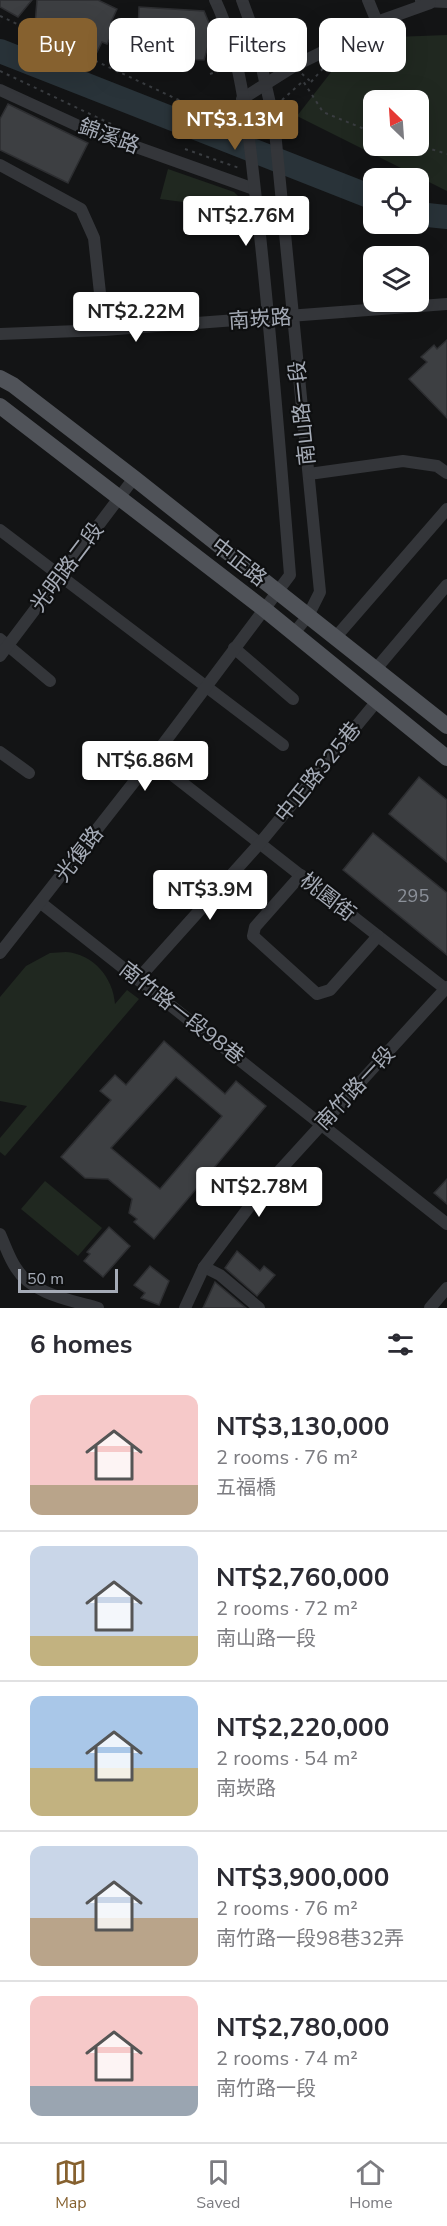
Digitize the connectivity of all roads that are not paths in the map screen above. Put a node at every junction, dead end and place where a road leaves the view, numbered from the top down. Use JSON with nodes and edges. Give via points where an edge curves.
{"nodes":[{"id":1,"x":215,"y":0,"type":"edge"},
{"id":2,"x":242,"y":0,"type":"edge"},
{"id":3,"x":368,"y":0,"type":"edge"},
{"id":4,"x":414,"y":0,"type":"edge"},
{"id":5,"x":447,"y":2,"type":"edge"},
{"id":6,"x":430,"y":3,"type":"junction"},
{"id":7,"x":375,"y":18,"type":"edge"},
{"id":8,"x":388,"y":18,"type":"edge"},
{"id":9,"x":319,"y":54,"type":"edge"},
{"id":10,"x":266,"y":86,"type":"junction"},
{"id":11,"x":0,"y":90,"type":"edge"},
{"id":12,"x":242,"y":99,"type":"junction"},
{"id":13,"x":0,"y":165,"type":"edge"},
{"id":14,"x":254,"y":189,"type":"junction"},
{"id":15,"x":447,"y":304,"type":"edge"},
{"id":16,"x":292,"y":317,"type":"junction"},
{"id":17,"x":269,"y":319,"type":"junction"},
{"id":18,"x":104,"y":330,"type":"junction"},
{"id":19,"x":0,"y":334,"type":"edge"},
{"id":20,"x":0,"y":378,"type":"edge"},
{"id":21,"x":0,"y":406,"type":"edge"},
{"id":22,"x":447,"y":473,"type":"edge"},
{"id":23,"x":309,"y":474,"type":"junction"},
{"id":24,"x":134,"y":478,"type":"junction"},
{"id":25,"x":119,"y":497,"type":"junction"},
{"id":26,"x":447,"y":509,"type":"edge"},
{"id":27,"x":0,"y":530,"type":"edge"},
{"id":28,"x":61,"y":575,"type":"junction"},
{"id":29,"x":447,"y":585,"type":"edge"},
{"id":30,"x":277,"y":592,"type":"junction"},
{"id":31,"x":264,"y":609,"type":"junction"},
{"id":32,"x":308,"y":616,"type":"junction"},
{"id":33,"x":294,"y":633,"type":"junction"},
{"id":34,"x":334,"y":638,"type":"junction"},
{"id":35,"x":3,"y":647,"type":"edge"},
{"id":36,"x":234,"y":648,"type":"junction"},
{"id":37,"x":375,"y":670,"type":"junction"},
{"id":38,"x":50,"y":681,"type":"dead end"},
{"id":39,"x":205,"y":687,"type":"junction"},
{"id":40,"x":293,"y":699,"type":"dead end"},
{"id":41,"x":377,"y":701,"type":"junction"},
{"id":42,"x":447,"y":726,"type":"edge"},
{"id":43,"x":283,"y":746,"type":"dead end"},
{"id":44,"x":0,"y":752,"type":"edge"},
{"id":45,"x":447,"y":758,"type":"edge"},
{"id":46,"x":152,"y":759,"type":"junction"},
{"id":47,"x":29,"y":773,"type":"dead end"},
{"id":48,"x":260,"y":843,"type":"junction"},
{"id":49,"x":301,"y":875,"type":"junction"},
{"id":50,"x":41,"y":903,"type":"junction"},
{"id":51,"x":378,"y":936,"type":"junction"},
{"id":52,"x":0,"y":953,"type":"edge"},
{"id":53,"x":138,"y":979,"type":"junction"},
{"id":54,"x":447,"y":992,"type":"edge"},
{"id":55,"x":322,"y":1123,"type":"junction"},
{"id":56,"x":447,"y":1224,"type":"edge"},
{"id":57,"x":0,"y":1234,"type":"edge"},
{"id":58,"x":204,"y":1267,"type":"junction"},
{"id":59,"x":447,"y":1288,"type":"edge"},
{"id":60,"x":98,"y":1308,"type":"edge"},
{"id":61,"x":185,"y":1308,"type":"edge"},
{"id":62,"x":259,"y":1308,"type":"edge"},
{"id":63,"x":430,"y":1308,"type":"edge"}],
"edges":[{"from":1,"to":12,"type":"street","via":[[227,26]]},
{"from":2,"to":10,"type":"street"},
{"from":3,"to":7,"type":"street"},
{"from":4,"to":6,"type":"street"},
{"from":5,"to":6,"type":"street"},
{"from":6,"to":8,"type":"street"},
{"from":9,"to":10,"type":"street"},
{"from":10,"to":12,"type":"street"},
{"from":10,"to":16,"type":"street","name":"南山路一段","via":[[274,121]]},
{"from":11,"to":14,"type":"street","name":"錦溪路","via":[[83,128]]},
{"from":12,"to":14,"type":"street","name":"南山路一段","via":[[240,126]]},
{"from":13,"to":18,"type":"street","via":[[81,209],[94,238]]},
{"from":14,"to":17,"type":"street","name":"南山路一段"},
{"from":15,"to":16,"type":"street","name":"南崁路"},
{"from":16,"to":17,"type":"street","name":"南崁路"},
{"from":16,"to":23,"type":"street","name":"南山路一段"},
{"from":17,"to":18,"type":"street","name":"南崁路"},
{"from":17,"to":30,"type":"street","name":"南山路一段","via":[[290,574]]},
{"from":18,"to":19,"type":"street","name":"南崁路"},
{"from":20,"to":24,"type":"main road","name":"中正路"},
{"from":21,"to":25,"type":"main road","name":"中正路"},
{"from":22,"to":23,"type":"street","via":[[437,466],[403,461]]},
{"from":23,"to":32,"type":"street","name":"南山路一段","via":[[320,592]]},
{"from":24,"to":25,"type":"street","name":"光明路二段"},
{"from":24,"to":30,"type":"main road","name":"中正路"},
{"from":25,"to":28,"type":"street","name":"光明路二段"},
{"from":25,"to":31,"type":"main road","name":"中正路"},
{"from":26,"to":34,"type":"street"},
{"from":27,"to":28,"type":"street"},
{"from":28,"to":35,"type":"street","name":"光明路二段"},
{"from":28,"to":39,"type":"street"},
{"from":29,"to":37,"type":"street"},
{"from":30,"to":31,"type":"street","name":"南山路一段"},
{"from":30,"to":32,"type":"main road","name":"中正路"},
{"from":31,"to":33,"type":"main road","name":"中正路"},
{"from":31,"to":36,"type":"street","name":"光復路"},
{"from":32,"to":33,"type":"street","name":"南山路一段"},
{"from":32,"to":34,"type":"main road","name":"中正路"},
{"from":33,"to":41,"type":"main road","name":"中正路"},
{"from":34,"to":37,"type":"main road","name":"中正路"},
{"from":35,"to":38,"type":"street"},
{"from":36,"to":39,"type":"street","name":"光復路"},
{"from":36,"to":40,"type":"street"},
{"from":37,"to":42,"type":"main road","name":"中正路"},
{"from":39,"to":43,"type":"street"},
{"from":39,"to":46,"type":"street","name":"光復路"},
{"from":41,"to":45,"type":"main road","name":"中正路"},
{"from":41,"to":48,"type":"street","name":"中正路325巷"},
{"from":44,"to":47,"type":"street"},
{"from":46,"to":48,"type":"street","name":"桃園街"},
{"from":46,"to":50,"type":"street","name":"光復路"},
{"from":48,"to":49,"type":"street","name":"桃園街"},
{"from":48,"to":53,"type":"street","name":"中正路325巷"},
{"from":49,"to":51,"type":"street","name":"桃園街"},
{"from":49,"to":51,"type":"street","via":[[255,927],[253,936],[317,994],[330,990]]},
{"from":50,"to":52,"type":"street","name":"光復路"},
{"from":50,"to":53,"type":"street","name":"南竹路一段98巷"},
{"from":51,"to":54,"type":"street","name":"桃園街"},
{"from":53,"to":55,"type":"street","name":"南竹路一段98巷"},
{"from":54,"to":55,"type":"street","name":"南竹路一段"},
{"from":55,"to":56,"type":"street","name":"南竹路一段98巷"},
{"from":55,"to":58,"type":"street","name":"南竹路一段","via":[[261,1191]]},
{"from":57,"to":60,"type":"street","via":[[16,1269],[32,1284]]},
{"from":58,"to":61,"type":"street","name":"南竹路一段"},
{"from":58,"to":62,"type":"street","via":[[220,1275]]},
{"from":59,"to":63,"type":"street"}]}
